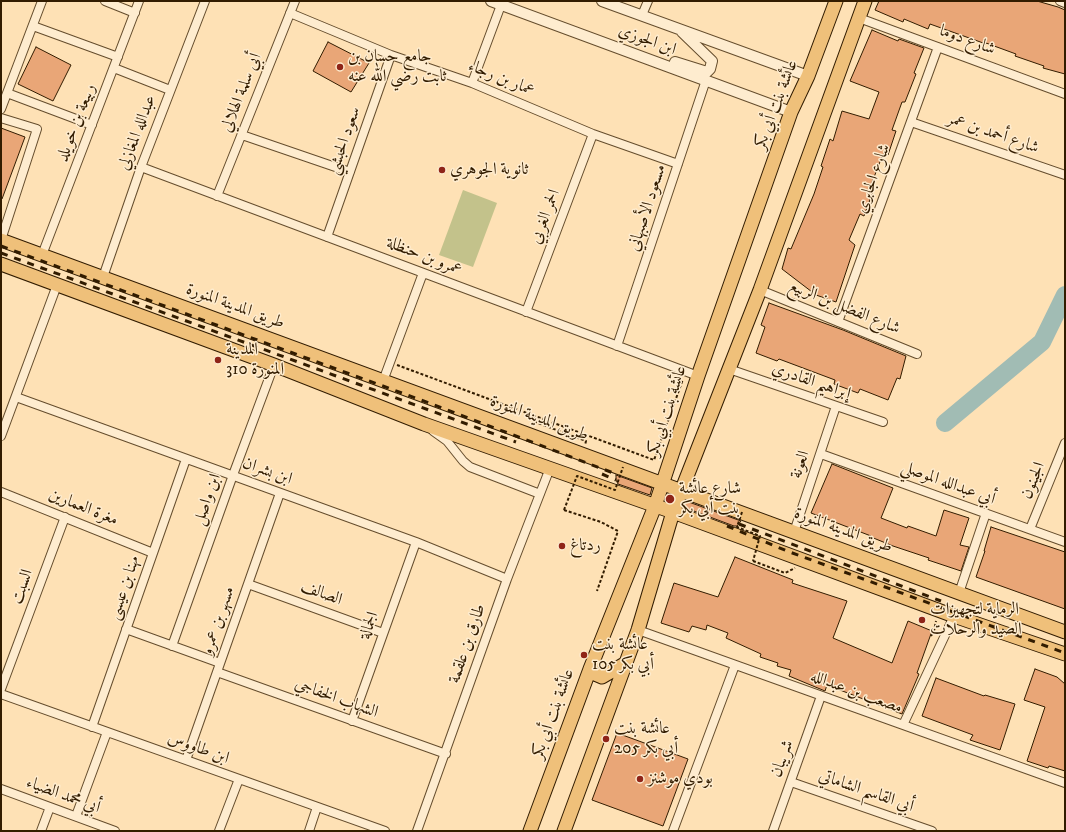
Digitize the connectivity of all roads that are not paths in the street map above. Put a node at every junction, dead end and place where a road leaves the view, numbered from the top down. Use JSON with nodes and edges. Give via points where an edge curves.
{"nodes":[{"id":1,"x":42,"y":1,"type":"edge"},
{"id":2,"x":105,"y":1,"type":"edge"},
{"id":3,"x":139,"y":1,"type":"edge"},
{"id":4,"x":205,"y":1,"type":"edge"},
{"id":5,"x":295,"y":1,"type":"edge"},
{"id":6,"x":602,"y":1,"type":"edge"},
{"id":7,"x":648,"y":1,"type":"edge"},
{"id":8,"x":865,"y":1,"type":"edge"},
{"id":9,"x":1060,"y":1,"type":"edge"},
{"id":10,"x":832,"y":2,"type":"edge"},
{"id":11,"x":496,"y":3,"type":"edge"},
{"id":12,"x":1065,"y":3,"type":"edge"},
{"id":13,"x":135,"y":13,"type":"junction"},
{"id":14,"x":290,"y":13,"type":"junction"},
{"id":15,"x":642,"y":15,"type":"junction"},
{"id":16,"x":859,"y":18,"type":"junction"},
{"id":17,"x":33,"y":26,"type":"junction"},
{"id":18,"x":679,"y":29,"type":"junction"},
{"id":19,"x":938,"y":47,"type":"junction"},
{"id":20,"x":392,"y":54,"type":"junction"},
{"id":21,"x":118,"y":57,"type":"junction"},
{"id":22,"x":648,"y":59,"type":"junction"},
{"id":23,"x":114,"y":68,"type":"junction"},
{"id":24,"x":808,"y":76,"type":"junction"},
{"id":25,"x":706,"y":80,"type":"junction"},
{"id":26,"x":472,"y":83,"type":"junction"},
{"id":27,"x":170,"y":90,"type":"junction"},
{"id":28,"x":7,"y":93,"type":"junction"},
{"id":29,"x":1065,"y":94,"type":"edge"},
{"id":30,"x":1,"y":109,"type":"edge"},
{"id":31,"x":791,"y":112,"type":"junction"},
{"id":32,"x":1,"y":118,"type":"edge"},
{"id":33,"x":911,"y":122,"type":"junction"},
{"id":34,"x":92,"y":125,"type":"junction"},
{"id":35,"x":593,"y":134,"type":"junction"},
{"id":36,"x":242,"y":135,"type":"junction"},
{"id":37,"x":678,"y":164,"type":"junction"},
{"id":38,"x":141,"y":167,"type":"junction"},
{"id":39,"x":350,"y":172,"type":"junction"},
{"id":40,"x":1065,"y":175,"type":"edge"},
{"id":41,"x":217,"y":196,"type":"junction"},
{"id":42,"x":327,"y":237,"type":"junction"},
{"id":43,"x":1,"y":240,"type":"edge"},
{"id":44,"x":42,"y":255,"type":"junction"},
{"id":45,"x":1,"y":264,"type":"edge"},
{"id":46,"x":423,"y":273,"type":"junction"},
{"id":47,"x":103,"y":277,"type":"junction"},
{"id":48,"x":57,"y":285,"type":"junction"},
{"id":49,"x":760,"y":290,"type":"junction"},
{"id":50,"x":526,"y":312,"type":"junction"},
{"id":51,"x":838,"y":322,"type":"junction"},
{"id":52,"x":618,"y":346,"type":"junction"},
{"id":53,"x":917,"y":354,"type":"dead end"},
{"id":54,"x":274,"y":365,"type":"junction"},
{"id":55,"x":729,"y":369,"type":"junction"},
{"id":56,"x":692,"y":374,"type":"junction"},
{"id":57,"x":383,"y":381,"type":"junction"},
{"id":58,"x":16,"y":397,"type":"junction"},
{"id":59,"x":836,"y":406,"type":"junction"},
{"id":60,"x":883,"y":422,"type":"dead end"},
{"id":61,"x":424,"y":424,"type":"junction"},
{"id":62,"x":1,"y":436,"type":"edge"},
{"id":63,"x":1065,"y":443,"type":"edge"},
{"id":64,"x":821,"y":454,"type":"junction"},
{"id":65,"x":186,"y":459,"type":"junction"},
{"id":66,"x":550,"y":468,"type":"junction"},
{"id":67,"x":232,"y":476,"type":"junction"},
{"id":68,"x":663,"y":484,"type":"junction"},
{"id":69,"x":683,"y":490,"type":"junction"},
{"id":70,"x":1,"y":492,"type":"edge"},
{"id":71,"x":280,"y":493,"type":"junction"},
{"id":72,"x":540,"y":494,"type":"junction"},
{"id":73,"x":655,"y":506,"type":"junction"},
{"id":74,"x":673,"y":512,"type":"junction"},
{"id":75,"x":986,"y":513,"type":"junction"},
{"id":76,"x":65,"y":517,"type":"junction"},
{"id":77,"x":1030,"y":529,"type":"junction"},
{"id":78,"x":794,"y":532,"type":"junction"},
{"id":79,"x":416,"y":542,"type":"junction"},
{"id":80,"x":1065,"y":542,"type":"edge"},
{"id":81,"x":153,"y":553,"type":"junction"},
{"id":82,"x":507,"y":579,"type":"junction"},
{"id":83,"x":248,"y":584,"type":"junction"},
{"id":84,"x":959,"y":593,"type":"junction"},
{"id":85,"x":954,"y":616,"type":"junction"},
{"id":86,"x":126,"y":630,"type":"junction"},
{"id":87,"x":638,"y":630,"type":"junction"},
{"id":88,"x":1065,"y":632,"type":"edge"},
{"id":89,"x":383,"y":633,"type":"junction"},
{"id":90,"x":172,"y":646,"type":"junction"},
{"id":91,"x":1065,"y":654,"type":"edge"},
{"id":92,"x":220,"y":663,"type":"junction"},
{"id":93,"x":626,"y":663,"type":"junction"},
{"id":94,"x":735,"y":665,"type":"junction"},
{"id":95,"x":590,"y":669,"type":"junction"},
{"id":96,"x":217,"y":672,"type":"junction"},
{"id":97,"x":1,"y":689,"type":"edge"},
{"id":98,"x":1,"y":694,"type":"edge"},
{"id":99,"x":821,"y":696,"type":"junction"},
{"id":100,"x":352,"y":721,"type":"junction"},
{"id":101,"x":903,"y":725,"type":"junction"},
{"id":102,"x":92,"y":727,"type":"junction"},
{"id":103,"x":108,"y":732,"type":"junction"},
{"id":104,"x":446,"y":754,"type":"junction"},
{"id":105,"x":186,"y":760,"type":"junction"},
{"id":106,"x":239,"y":779,"type":"junction"},
{"id":107,"x":790,"y":782,"type":"junction"},
{"id":108,"x":1065,"y":783,"type":"edge"},
{"id":109,"x":1,"y":789,"type":"edge"},
{"id":110,"x":50,"y":807,"type":"junction"},
{"id":111,"x":317,"y":807,"type":"junction"},
{"id":112,"x":76,"y":816,"type":"junction"},
{"id":113,"x":41,"y":831,"type":"edge"},
{"id":114,"x":115,"y":831,"type":"edge"},
{"id":115,"x":219,"y":831,"type":"edge"},
{"id":116,"x":309,"y":831,"type":"edge"},
{"id":117,"x":386,"y":831,"type":"edge"},
{"id":118,"x":418,"y":831,"type":"edge"},
{"id":119,"x":530,"y":831,"type":"edge"},
{"id":120,"x":564,"y":831,"type":"edge"},
{"id":121,"x":673,"y":831,"type":"edge"},
{"id":122,"x":773,"y":831,"type":"edge"},
{"id":123,"x":932,"y":831,"type":"edge"}],
"edges":[{"from":1,"to":17,"type":"street"},
{"from":2,"to":13,"type":"street"},
{"from":3,"to":13,"type":"street","name":"ربيعة بن خويلد"},
{"from":4,"to":27,"type":"street","name":"عبدالله المغازلي"},
{"from":5,"to":14,"type":"street","name":"أبي سلمة الهلالي"},
{"from":6,"to":15,"type":"street","name":"ابن الجوزي"},
{"from":7,"to":15,"type":"street"},
{"from":8,"to":16,"type":"main road"},
{"from":9,"to":12,"type":"street"},
{"from":10,"to":24,"type":"main road","name":"عائشة بنت أبي بكر"},
{"from":11,"to":22,"type":"street","name":"ابن الجوزي"},
{"from":11,"to":26,"type":"street"},
{"from":13,"to":21,"type":"street","name":"ربيعة بن خويلد"},
{"from":14,"to":20,"type":"street","name":"عمار بن رجاء"},
{"from":14,"to":36,"type":"street","name":"أبي سلمة الهلالي"},
{"from":15,"to":18,"type":"street","name":"ابن الجوزي"},
{"from":16,"to":19,"type":"street","name":"شارع دوما"},
{"from":16,"to":49,"type":"main road"},
{"from":17,"to":21,"type":"street"},
{"from":17,"to":28,"type":"street"},
{"from":18,"to":22,"type":"street","via":[[712,61],[707,72],[663,58]]},
{"from":18,"to":24,"type":"street","name":"ابن الجوزي"},
{"from":19,"to":29,"type":"street","name":"شارع دوما"},
{"from":19,"to":33,"type":"street","name":"شارع الجابري"},
{"from":20,"to":26,"type":"street","name":"عمار بن رجاء"},
{"from":20,"to":39,"type":"street","name":"سعود الحبشي"},
{"from":21,"to":23,"type":"street","name":"ربيعة بن خويلد"},
{"from":22,"to":25,"type":"street","name":"ابن الجوزي"},
{"from":23,"to":27,"type":"street"},
{"from":23,"to":34,"type":"street","name":"ربيعة بن خويلد"},
{"from":24,"to":31,"type":"main road","name":"عائشة بنت أبي بكر"},
{"from":25,"to":31,"type":"street","name":"ابن الجوزي"},
{"from":25,"to":37,"type":"street","name":"مسعود الأصبهاني"},
{"from":26,"to":35,"type":"street","name":"عمار بن رجاء"},
{"from":27,"to":38,"type":"street","name":"عبدالله المغازلي"},
{"from":28,"to":30,"type":"street"},
{"from":28,"to":34,"type":"street"},
{"from":31,"to":56,"type":"main road","name":"عائشة بنت أبي بكر"},
{"from":32,"to":43,"type":"street","via":[[37,130]]},
{"from":33,"to":40,"type":"street","name":"شارع أحمد بن عمر"},
{"from":33,"to":51,"type":"street","name":"شارع الجابري"},
{"from":34,"to":44,"type":"street","name":"ربيعة بن خويلد"},
{"from":35,"to":37,"type":"street","name":"عمار بن رجاء"},
{"from":35,"to":50,"type":"street","name":"الحمر الغربي"},
{"from":36,"to":39,"type":"street"},
{"from":36,"to":41,"type":"street","name":"أبي سلمة الهلالي"},
{"from":37,"to":52,"type":"street","name":"مسعود الأصبهاني"},
{"from":38,"to":41,"type":"street","name":"عمرو بن حنظلة"},
{"from":38,"to":47,"type":"street","name":"عبدالله المغازلي"},
{"from":39,"to":42,"type":"street","name":"سعود الحبشي"},
{"from":41,"to":42,"type":"street","name":"عمرو بن حنظلة"},
{"from":42,"to":46,"type":"street","name":"عمرو بن حنظلة"},
{"from":43,"to":44,"type":"main road","name":"طريق المدينة المنورة"},
{"from":44,"to":47,"type":"main road","name":"طريق المدينة المنورة"},
{"from":45,"to":48,"type":"main road"},
{"from":46,"to":50,"type":"street","name":"عمرو بن حنظلة"},
{"from":46,"to":57,"type":"street"},
{"from":47,"to":57,"type":"main road","name":"طريق المدينة المنورة"},
{"from":48,"to":54,"type":"main road"},
{"from":48,"to":58,"type":"street"},
{"from":49,"to":51,"type":"street","name":"شارع الفضل بن الربيع"},
{"from":49,"to":55,"type":"main road"},
{"from":50,"to":52,"type":"street","name":"عمرو بن حنظلة"},
{"from":51,"to":53,"type":"street","name":"شارع الفضل بن الربيع"},
{"from":52,"to":56,"type":"street","name":"عمرو بن حنظلة"},
{"from":54,"to":61,"type":"main road"},
{"from":54,"to":67,"type":"street","name":"ابن واصل"},
{"from":55,"to":59,"type":"street","name":"إبراهيم القادري"},
{"from":55,"to":69,"type":"main road"},
{"from":56,"to":68,"type":"main road","name":"عائشة بنت أبي بكر"},
{"from":57,"to":68,"type":"main road","name":"طريق المدينة المنورة"},
{"from":58,"to":62,"type":"street"},
{"from":58,"to":65,"type":"street","name":"ابن بشران"},
{"from":59,"to":60,"type":"street","name":"إبراهيم القادري"},
{"from":59,"to":64,"type":"street","name":"العونة"},
{"from":61,"to":66,"type":"main road"},
{"from":61,"to":72,"type":"street","via":[[447,441],[470,467]]},
{"from":63,"to":77,"type":"street","name":"الجينون"},
{"from":64,"to":75,"type":"street","name":"أبي عبدالله الموصلي"},
{"from":64,"to":78,"type":"street","name":"العونة"},
{"from":65,"to":67,"type":"street","name":"ابن بشران"},
{"from":65,"to":81,"type":"street","name":"مهنا بن عيسى"},
{"from":66,"to":72,"type":"street","name":"طارق بن علقمة"},
{"from":66,"to":73,"type":"main road"},
{"from":67,"to":71,"type":"street","name":"ابن بشران"},
{"from":67,"to":90,"type":"street","name":"ابن واصل"},
{"from":68,"to":69,"type":"main road","name":"طريق المدينة المنورة"},
{"from":68,"to":73,"type":"main road","name":"عائشة بنت أبي بكر"},
{"from":69,"to":74,"type":"main road"},
{"from":69,"to":78,"type":"main road","name":"طريق المدينة المنورة"},
{"from":70,"to":76,"type":"street","name":"مغرة العمارين"},
{"from":71,"to":79,"type":"street","name":"ابن بشران"},
{"from":71,"to":83,"type":"street","name":"مسهر بن عمرو"},
{"from":72,"to":82,"type":"street","name":"طارق بن علقمة"},
{"from":73,"to":74,"type":"main road"},
{"from":73,"to":95,"type":"main road","name":"عائشة بنت أبي بكر"},
{"from":74,"to":85,"type":"main road"},
{"from":74,"to":87,"type":"main road"},
{"from":75,"to":77,"type":"street","name":"أبي عبدالله الموصلي"},
{"from":75,"to":84,"type":"street"},
{"from":76,"to":81,"type":"street","name":"مغرة العمارين"},
{"from":76,"to":97,"type":"street","name":"السبت"},
{"from":77,"to":80,"type":"street","name":"أبي عبدالله الموصلي"},
{"from":78,"to":84,"type":"main road","name":"طريق المدينة المنورة"},
{"from":79,"to":82,"type":"street","name":"ابن بشران"},
{"from":79,"to":89,"type":"street","name":"الجمالة"},
{"from":81,"to":86,"type":"street","name":"مهنا بن عيسى"},
{"from":82,"to":104,"type":"street","name":"طارق بن علقمة"},
{"from":83,"to":89,"type":"street","name":"الصالف"},
{"from":83,"to":92,"type":"street","name":"مسهر بن عمرو"},
{"from":84,"to":88,"type":"main road","name":"طريق المدينة المنورة"},
{"from":85,"to":91,"type":"main road"},
{"from":85,"to":101,"type":"street"},
{"from":86,"to":90,"type":"street"},
{"from":86,"to":102,"type":"street","name":"مهنا بن عيسى"},
{"from":87,"to":93,"type":"main road"},
{"from":87,"to":94,"type":"street","name":"مصعب بن عبدالله"},
{"from":89,"to":100,"type":"street","name":"الجمالة"},
{"from":90,"to":92,"type":"street"},
{"from":92,"to":96,"type":"street","name":"مسهر بن عمرو"},
{"from":93,"to":95,"type":"main road","via":[[602,677]]},
{"from":93,"to":120,"type":"main road"},
{"from":94,"to":99,"type":"street","name":"مصعب بن عبدالله"},
{"from":94,"to":121,"type":"street"},
{"from":95,"to":119,"type":"main road","name":"عائشة بنت أبي بكر"},
{"from":96,"to":100,"type":"street","name":"الشهاب الخفاجي"},
{"from":96,"to":105,"type":"street","name":"مسهر بن عمرو"},
{"from":98,"to":102,"type":"street","name":"ابن طاووس"},
{"from":99,"to":101,"type":"street","name":"مصعب بن عبدالله"},
{"from":99,"to":107,"type":"street","name":"شريبان"},
{"from":100,"to":104,"type":"street","name":"الشهاب الخفاجي"},
{"from":101,"to":108,"type":"street","name":"مصعب بن عبدالله"},
{"from":102,"to":103,"type":"street","name":"ابن طاووس"},
{"from":103,"to":105,"type":"street","name":"ابن طاووس"},
{"from":103,"to":112,"type":"street"},
{"from":104,"to":118,"type":"street","name":"طارق بن علقمة"},
{"from":105,"to":106,"type":"street","name":"ابن طاووس"},
{"from":106,"to":111,"type":"street","name":"ابن طاووس"},
{"from":106,"to":115,"type":"street"},
{"from":107,"to":122,"type":"street","name":"شريبان"},
{"from":107,"to":123,"type":"street","name":"أبي القاسم الشاماتي"},
{"from":109,"to":110,"type":"street","name":"أبي محمد الضياء"},
{"from":110,"to":112,"type":"street","name":"أبي محمد الضياء"},
{"from":110,"to":113,"type":"street"},
{"from":111,"to":116,"type":"street"},
{"from":111,"to":117,"type":"street","name":"ابن طاووس"},
{"from":112,"to":114,"type":"street","name":"أبي محمد الضياء"}]}
